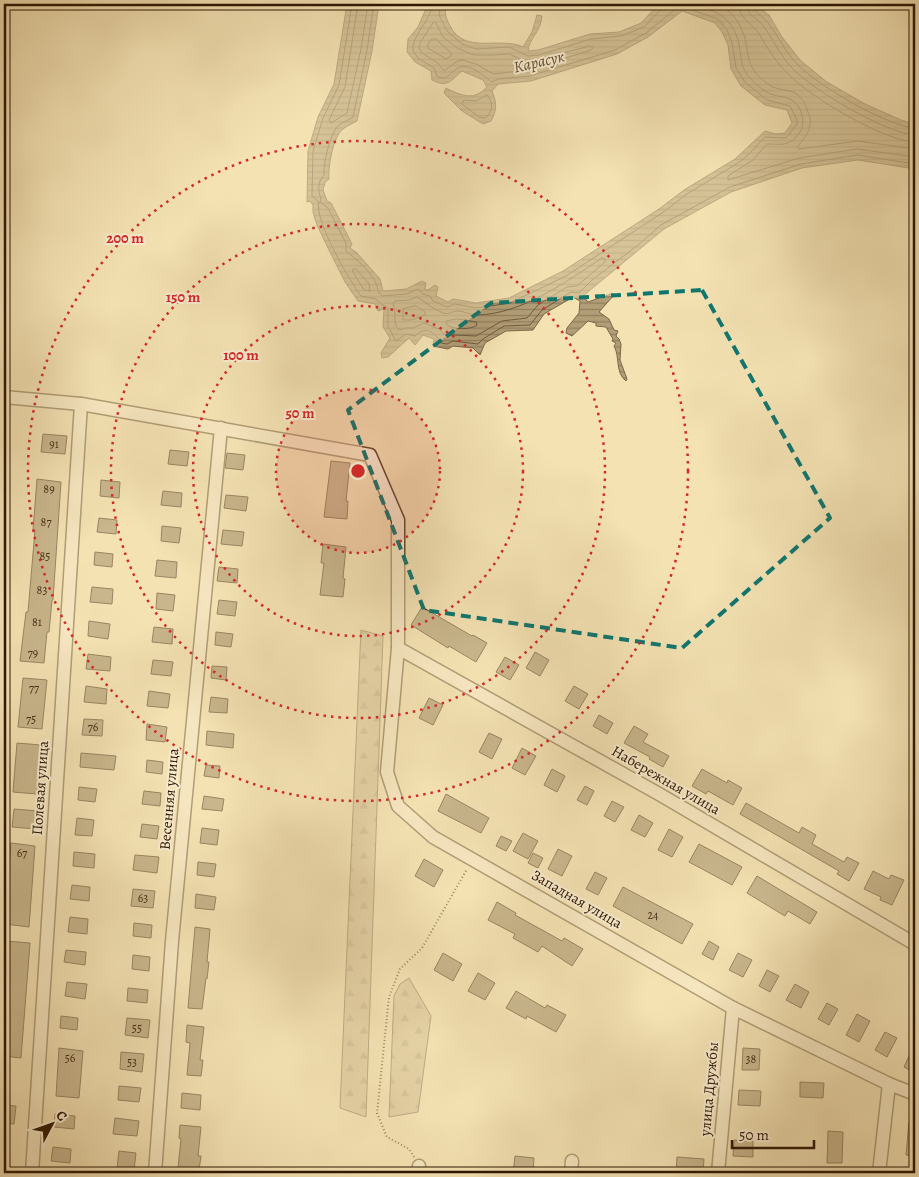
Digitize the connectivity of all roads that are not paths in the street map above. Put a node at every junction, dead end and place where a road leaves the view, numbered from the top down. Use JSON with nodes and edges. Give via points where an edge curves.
{"nodes":[{"id":1,"x":4,"y":397,"type":"edge"},
{"id":2,"x":81,"y":404,"type":"junction"},
{"id":3,"x":221,"y":428,"type":"junction"},
{"id":4,"x":398,"y":648,"type":"junction"},
{"id":5,"x":915,"y":944,"type":"edge"},
{"id":6,"x":733,"y":1008,"type":"junction"},
{"id":7,"x":889,"y":1084,"type":"junction"},
{"id":8,"x":915,"y":1094,"type":"edge"},
{"id":9,"x":32,"y":1173,"type":"edge"},
{"id":10,"x":156,"y":1173,"type":"edge"},
{"id":11,"x":718,"y":1173,"type":"edge"},
{"id":12,"x":879,"y":1173,"type":"edge"}],
"edges":[{"from":1,"to":2,"type":"street"},
{"from":2,"to":3,"type":"street"},
{"from":2,"to":9,"type":"street","name":"Полевая улица"},
{"from":3,"to":4,"type":"street","name":"Западная улица","via":[[370,454],[398,520]]},
{"from":3,"to":10,"type":"street","name":"Весенняя улица","via":[[172,941]]},
{"from":4,"to":5,"type":"street","name":"Набережная улица","via":[[659,794]]},
{"from":4,"to":6,"type":"street","name":"Западная улица","via":[[387,772],[398,806],[432,837]]},
{"from":6,"to":7,"type":"street","name":"Западная улица"},
{"from":6,"to":11,"type":"street","name":"улица Дружбы"},
{"from":7,"to":8,"type":"street","name":"Западная улица"},
{"from":7,"to":12,"type":"street"}]}
